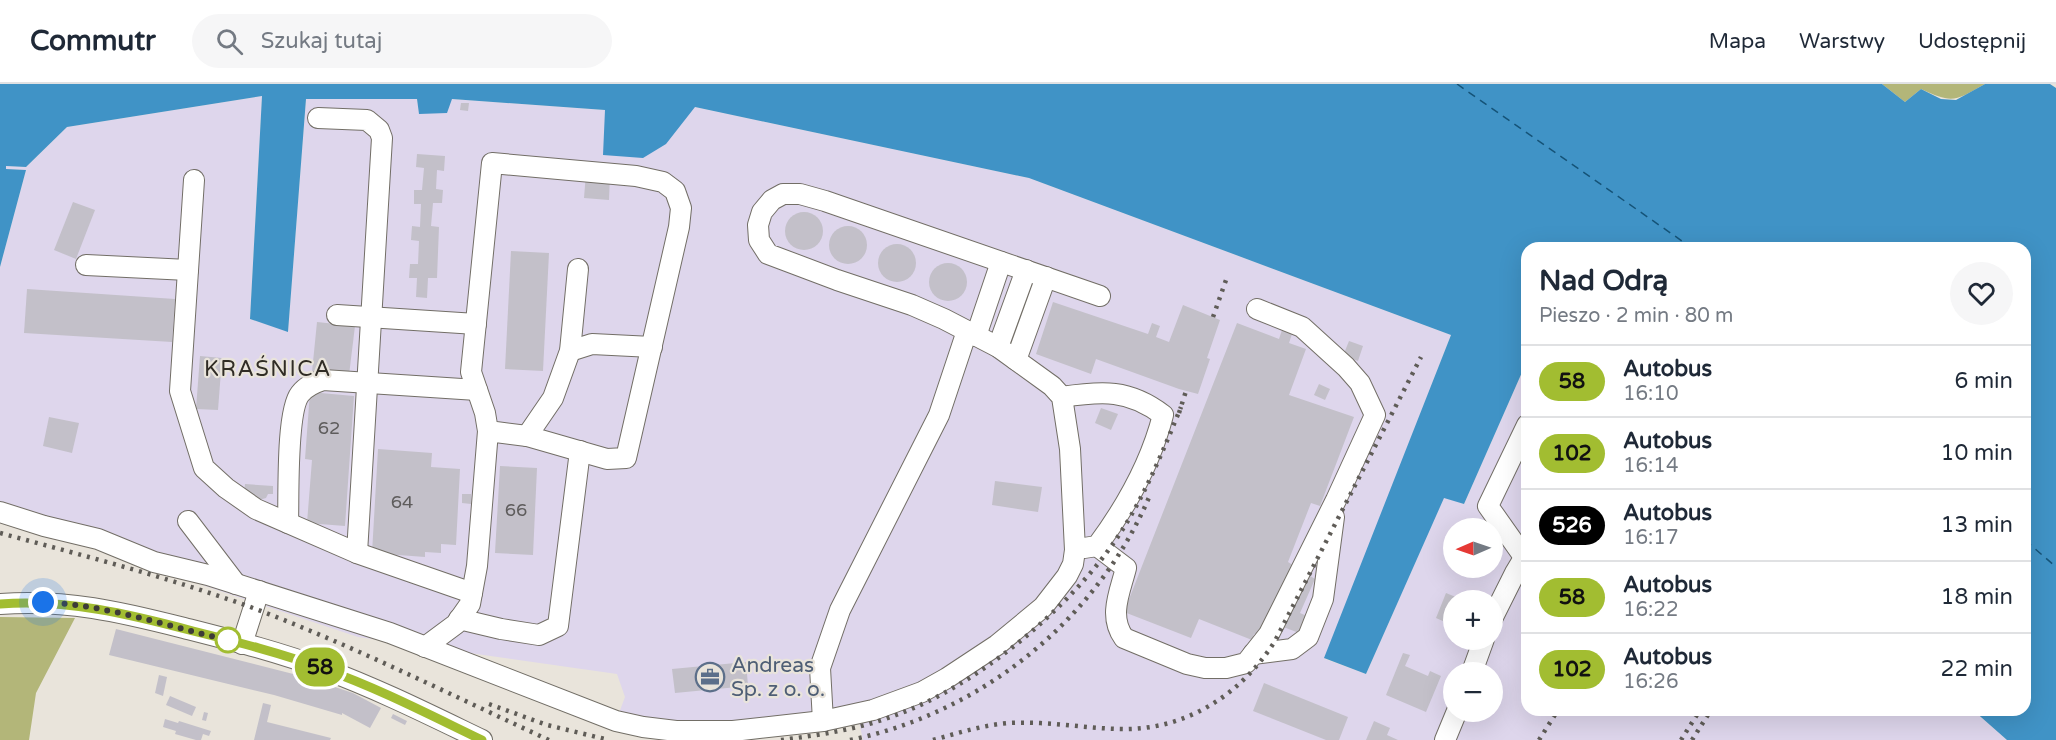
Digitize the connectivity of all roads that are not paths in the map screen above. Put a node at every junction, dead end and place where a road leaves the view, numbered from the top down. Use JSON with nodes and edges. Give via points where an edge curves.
{"nodes":[{"id":1,"x":318,"y":117,"type":"dead end"},
{"id":2,"x":194,"y":180,"type":"dead end"},
{"id":3,"x":1001,"y":262,"type":"junction"},
{"id":4,"x":86,"y":265,"type":"dead end"},
{"id":5,"x":578,"y":269,"type":"dead end"},
{"id":6,"x":188,"y":270,"type":"junction"},
{"id":7,"x":1026,"y":270,"type":"junction"},
{"id":8,"x":1046,"y":277,"type":"junction"},
{"id":9,"x":1100,"y":296,"type":"dead end"},
{"id":10,"x":1257,"y":309,"type":"dead end"},
{"id":11,"x":336,"y":315,"type":"dead end"},
{"id":12,"x":372,"y":317,"type":"junction"},
{"id":13,"x":476,"y":324,"type":"junction"},
{"id":14,"x":971,"y":333,"type":"junction"},
{"id":15,"x":651,"y":347,"type":"junction"},
{"id":16,"x":998,"y":347,"type":"junction"},
{"id":17,"x":570,"y":351,"type":"junction"},
{"id":18,"x":1016,"y":360,"type":"junction"},
{"id":19,"x":368,"y":383,"type":"junction"},
{"id":20,"x":477,"y":390,"type":"junction"},
{"id":21,"x":1062,"y":398,"type":"junction"},
{"id":22,"x":488,"y":431,"type":"junction"},
{"id":23,"x":527,"y":436,"type":"junction"},
{"id":24,"x":1521,"y":437,"type":"edge"},
{"id":25,"x":580,"y":451,"type":"junction"},
{"id":26,"x":1336,"y":500,"type":"junction"},
{"id":27,"x":0,"y":512,"type":"edge"},
{"id":28,"x":188,"y":521,"type":"dead end"},
{"id":29,"x":288,"y":523,"type":"junction"},
{"id":30,"x":1097,"y":546,"type":"junction"},
{"id":31,"x":1521,"y":549,"type":"edge"},
{"id":32,"x":1075,"y":550,"type":"junction"},
{"id":33,"x":357,"y":553,"type":"junction"},
{"id":34,"x":1521,"y":563,"type":"edge"},
{"id":35,"x":236,"y":584,"type":"junction"},
{"id":36,"x":259,"y":591,"type":"junction"},
{"id":37,"x":472,"y":594,"type":"junction"},
{"id":38,"x":1503,"y":597,"type":"edge"},
{"id":39,"x":0,"y":604,"type":"edge"},
{"id":40,"x":459,"y":620,"type":"junction"},
{"id":41,"x":242,"y":644,"type":"junction"},
{"id":42,"x":425,"y":647,"type":"junction"},
{"id":43,"x":1253,"y":654,"type":"junction"},
{"id":44,"x":823,"y":721,"type":"junction"},
{"id":45,"x":1452,"y":722,"type":"edge"},
{"id":46,"x":482,"y":740,"type":"edge"},
{"id":47,"x":1445,"y":740,"type":"edge"}],
"edges":[{"from":1,"to":12,"type":"street","via":[[367,120],[382,138]]},
{"from":2,"to":6,"type":"street"},
{"from":3,"to":7,"type":"street"},
{"from":3,"to":14,"type":"street"},
{"from":3,"to":14,"type":"street","via":[[800,194],[783,194],[762,212],[759,240],[768,254],[912,305]]},
{"from":4,"to":6,"type":"street"},
{"from":5,"to":17,"type":"street"},
{"from":6,"to":29,"type":"street","via":[[180,391],[204,468],[256,509]]},
{"from":7,"to":8,"type":"street"},
{"from":7,"to":16,"type":"street"},
{"from":8,"to":9,"type":"street"},
{"from":8,"to":18,"type":"street"},
{"from":10,"to":26,"type":"street","via":[[1309,333],[1360,383],[1375,415]]},
{"from":11,"to":12,"type":"street"},
{"from":12,"to":13,"type":"street"},
{"from":12,"to":19,"type":"street"},
{"from":13,"to":15,"type":"street","via":[[492,163],[636,176],[663,182],[675,191],[681,208]]},
{"from":13,"to":20,"type":"street","via":[[471,372]]},
{"from":14,"to":16,"type":"street"},
{"from":14,"to":44,"type":"street","via":[[939,415],[840,610],[820,668]]},
{"from":15,"to":17,"type":"street","via":[[592,344]]},
{"from":15,"to":25,"type":"street","via":[[626,458],[607,459]]},
{"from":16,"to":18,"type":"street"},
{"from":17,"to":23,"type":"street","via":[[553,398]]},
{"from":18,"to":21,"type":"street"},
{"from":19,"to":20,"type":"street"},
{"from":19,"to":29,"type":"street","via":[[323,380],[310,384],[298,395],[292,413]]},
{"from":19,"to":33,"type":"street"},
{"from":20,"to":22,"type":"street"},
{"from":21,"to":30,"type":"street","via":[[1095,392],[1126,395],[1163,414],[1156,440],[1125,503]]},
{"from":21,"to":32,"type":"street","via":[[1070,449]]},
{"from":22,"to":23,"type":"street"},
{"from":22,"to":37,"type":"street"},
{"from":23,"to":25,"type":"street"},
{"from":24,"to":31,"type":"street","via":[[1488,506]]},
{"from":25,"to":40,"type":"street","via":[[558,626],[539,635]]},
{"from":26,"to":43,"type":"street","via":[[1269,634]]},
{"from":26,"to":43,"type":"street","via":[[1323,599],[1308,637],[1292,649]]},
{"from":27,"to":35,"type":"street","via":[[98,539],[163,565]]},
{"from":28,"to":35,"type":"street"},
{"from":29,"to":33,"type":"street"},
{"from":30,"to":32,"type":"street"},
{"from":30,"to":43,"type":"street","via":[[1126,568],[1114,618],[1124,638],[1205,668],[1246,663]]},
{"from":32,"to":44,"type":"street","via":[[1067,576],[1043,607],[980,656],[899,702]]},
{"from":33,"to":37,"type":"street"},
{"from":34,"to":38,"type":"street"},
{"from":35,"to":36,"type":"street"},
{"from":36,"to":41,"type":"street"},
{"from":36,"to":42,"type":"street"},
{"from":37,"to":40,"type":"street"},
{"from":39,"to":41,"type":"street","via":[[43,602],[92,607]]},
{"from":40,"to":42,"type":"street"},
{"from":41,"to":46,"type":"street","via":[[340,675]]},
{"from":42,"to":44,"type":"street","via":[[616,721],[643,727],[702,731]]},
{"from":45,"to":47,"type":"street"}]}
